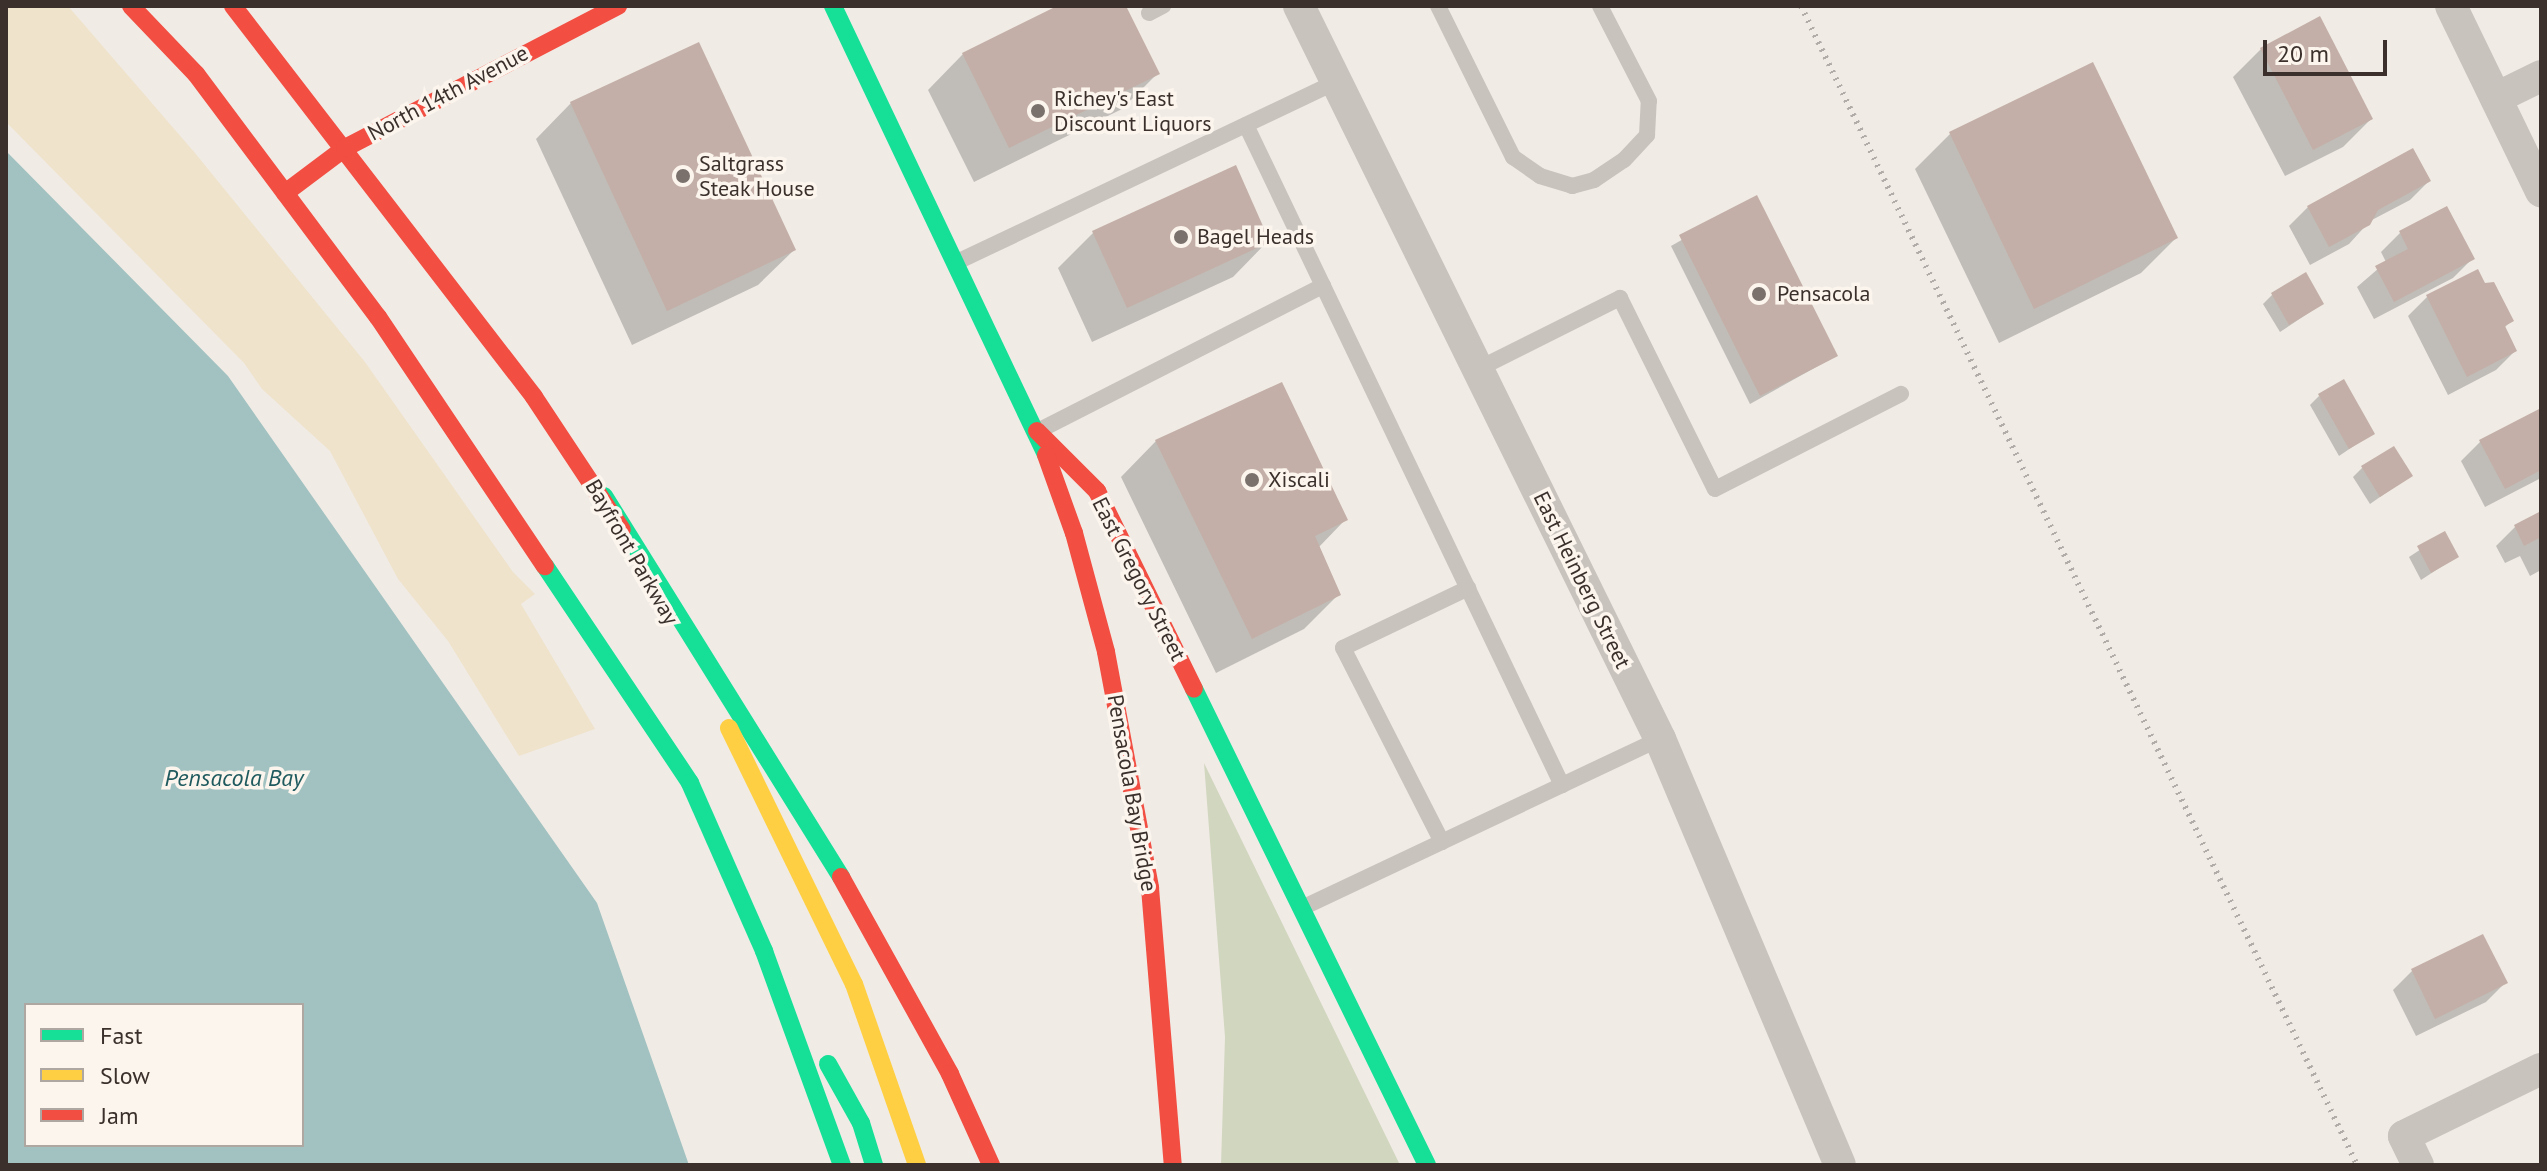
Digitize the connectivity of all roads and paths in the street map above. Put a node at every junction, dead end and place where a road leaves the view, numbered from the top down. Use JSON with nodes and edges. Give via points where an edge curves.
{"nodes":[{"id":1,"x":131,"y":6,"type":"edge"},
{"id":2,"x":233,"y":6,"type":"edge"},
{"id":3,"x":618,"y":6,"type":"edge"},
{"id":4,"x":833,"y":6,"type":"edge"},
{"id":5,"x":1299,"y":6,"type":"edge"},
{"id":6,"x":1438,"y":6,"type":"edge"},
{"id":7,"x":1600,"y":6,"type":"edge"},
{"id":8,"x":2451,"y":6,"type":"edge"},
{"id":9,"x":2541,"y":76,"type":"edge"},
{"id":10,"x":1336,"y":82,"type":"junction"},
{"id":11,"x":2496,"y":98,"type":"junction"},
{"id":12,"x":1246,"y":125,"type":"junction"},
{"id":13,"x":345,"y":148,"type":"junction"},
{"id":14,"x":2541,"y":191,"type":"edge"},
{"id":15,"x":285,"y":193,"type":"junction"},
{"id":16,"x":956,"y":263,"type":"junction"},
{"id":17,"x":1323,"y":286,"type":"junction"},
{"id":18,"x":1478,"y":369,"type":"junction"},
{"id":19,"x":1901,"y":394,"type":"dead end"},
{"id":20,"x":1037,"y":431,"type":"junction"},
{"id":21,"x":604,"y":496,"type":"junction"},
{"id":22,"x":1468,"y":588,"type":"junction"},
{"id":23,"x":1660,"y":739,"type":"junction"},
{"id":24,"x":1562,"y":785,"type":"junction"},
{"id":25,"x":1442,"y":842,"type":"junction"},
{"id":26,"x":1302,"y":908,"type":"junction"},
{"id":27,"x":764,"y":951,"type":"junction"},
{"id":28,"x":2541,"y":1069,"type":"edge"},
{"id":29,"x":842,"y":1165,"type":"edge"},
{"id":30,"x":874,"y":1165,"type":"edge"},
{"id":31,"x":917,"y":1165,"type":"edge"},
{"id":32,"x":991,"y":1165,"type":"edge"},
{"id":33,"x":1173,"y":1165,"type":"edge"},
{"id":34,"x":1427,"y":1165,"type":"edge"},
{"id":35,"x":1840,"y":1165,"type":"edge"},
{"id":36,"x":2418,"y":1165,"type":"edge"}],
"edges":[{"from":1,"to":15,"type":"main road","via":[[196,74]]},
{"from":2,"to":13,"type":"main road","name":"Bayfront Parkway"},
{"from":3,"to":13,"type":"main road","name":"North 14th Avenue"},
{"from":4,"to":16,"type":"main road","name":"East Gregory Street"},
{"from":5,"to":10,"type":"street","name":"East Heinberg Street"},
{"from":6,"to":7,"type":"lane","via":[[1513,157],[1540,176],[1572,186],[1594,180],[1624,160],[1647,135],[1649,101]]},
{"from":8,"to":11,"type":"street"},
{"from":9,"to":11,"type":"street"},
{"from":10,"to":12,"type":"lane"},
{"from":10,"to":18,"type":"street","name":"East Heinberg Street"},
{"from":11,"to":14,"type":"street"},
{"from":12,"to":16,"type":"lane"},
{"from":12,"to":17,"type":"lane"},
{"from":13,"to":15,"type":"main road","name":"North 14th Avenue"},
{"from":13,"to":21,"type":"main road","name":"Bayfront Parkway"},
{"from":15,"to":27,"type":"main road","via":[[378,317],[690,783]]},
{"from":16,"to":20,"type":"main road","name":"East Gregory Street"},
{"from":17,"to":20,"type":"lane"},
{"from":17,"to":22,"type":"lane"},
{"from":18,"to":19,"type":"lane","via":[[1620,298],[1715,489]]},
{"from":18,"to":23,"type":"street","name":"East Heinberg Street"},
{"from":20,"to":26,"type":"main road","name":"East Gregory Street","via":[[1097,491]]},
{"from":20,"to":33,"type":"main road","name":"Pensacola Bay Bridge","via":[[1074,533],[1120,718],[1150,888]]},
{"from":21,"to":31,"type":"main road","name":"Bayfront Parkway","via":[[827,923]]},
{"from":21,"to":32,"type":"main road","via":[[865,915],[950,1074]]},
{"from":22,"to":24,"type":"lane"},
{"from":22,"to":25,"type":"lane","via":[[1343,648]]},
{"from":23,"to":24,"type":"lane"},
{"from":23,"to":35,"type":"street","name":"East Heinberg Street"},
{"from":24,"to":25,"type":"lane"},
{"from":25,"to":26,"type":"lane"},
{"from":26,"to":34,"type":"main road","name":"East Gregory Street"},
{"from":27,"to":29,"type":"main road"},
{"from":27,"to":30,"type":"main road","via":[[861,1123]]},
{"from":28,"to":36,"type":"street","via":[[2404,1136]]}]}
